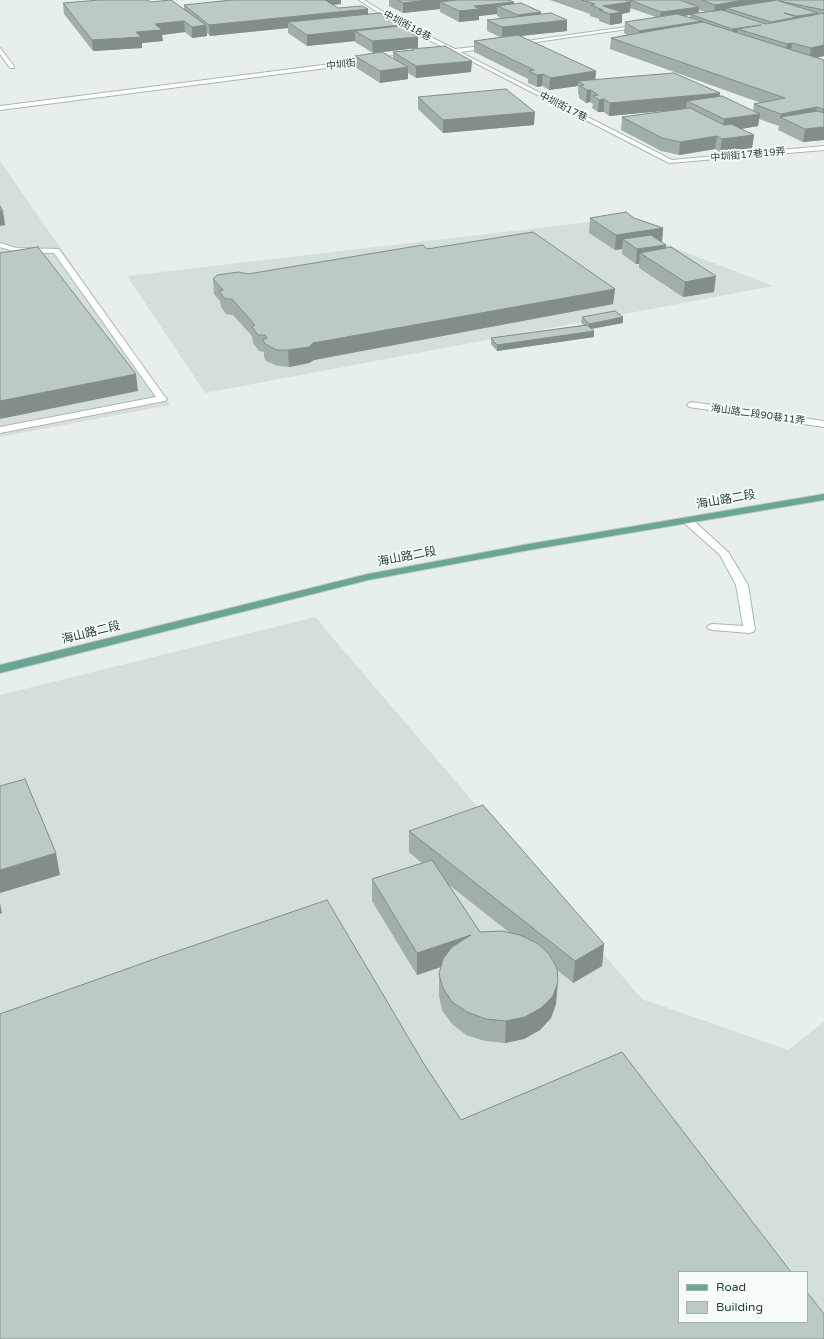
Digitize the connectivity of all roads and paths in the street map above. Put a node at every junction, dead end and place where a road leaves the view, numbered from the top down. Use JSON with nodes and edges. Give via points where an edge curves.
{"nodes":[{"id":1,"x":361,"y":0,"type":"edge"},
{"id":2,"x":645,"y":25,"type":"edge"},
{"id":3,"x":510,"y":44,"type":"edge"},
{"id":4,"x":495,"y":46,"type":"edge"},
{"id":5,"x":0,"y":50,"type":"edge"},
{"id":6,"x":455,"y":51,"type":"junction"},
{"id":7,"x":431,"y":54,"type":"edge"},
{"id":8,"x":416,"y":56,"type":"edge"},
{"id":9,"x":12,"y":67,"type":"dead end"},
{"id":10,"x":0,"y":108,"type":"edge"},
{"id":11,"x":824,"y":148,"type":"edge"},
{"id":12,"x":671,"y":162,"type":"joint"},
{"id":13,"x":0,"y":245,"type":"edge"},
{"id":14,"x":692,"y":405,"type":"dead end"},
{"id":15,"x":824,"y":424,"type":"edge"},
{"id":16,"x":0,"y":430,"type":"edge"},
{"id":17,"x":824,"y":496,"type":"edge"},
{"id":18,"x":688,"y":520,"type":"junction"},
{"id":19,"x":713,"y":627,"type":"dead end"},
{"id":20,"x":0,"y":669,"type":"edge"}],
"edges":[{"from":1,"to":6,"type":"street","name":"中圳街18巷","via":[[398,23]]},
{"from":2,"to":3,"type":"street"},
{"from":4,"to":6,"type":"street"},
{"from":5,"to":9,"type":"street"},
{"from":6,"to":7,"type":"street"},
{"from":6,"to":12,"type":"street","name":"中圳街17巷"},
{"from":8,"to":10,"type":"street","name":"中圳街"},
{"from":11,"to":12,"type":"street","name":"中圳街17巷19弄"},
{"from":13,"to":16,"type":"street","via":[[15,250],[56,251],[162,399]]},
{"from":14,"to":15,"type":"street","name":"海山路二段90巷11弄"},
{"from":17,"to":18,"type":"main road","name":"海山路二段"},
{"from":18,"to":19,"type":"street","via":[[724,553],[742,585],[749,630]]},
{"from":18,"to":20,"type":"main road","name":"海山路二段","via":[[368,577]]}]}
